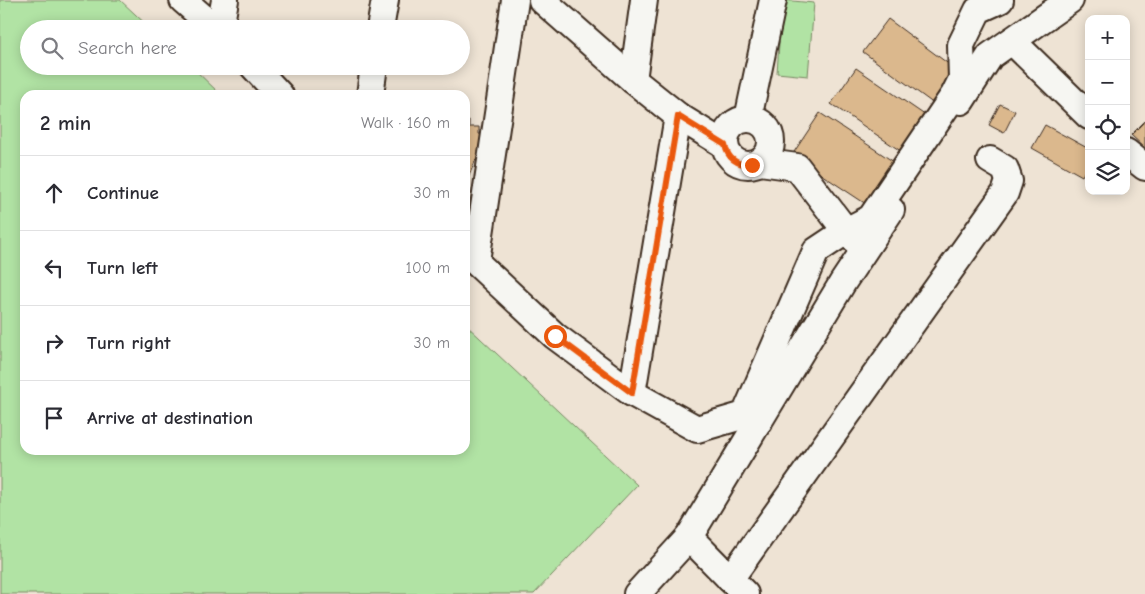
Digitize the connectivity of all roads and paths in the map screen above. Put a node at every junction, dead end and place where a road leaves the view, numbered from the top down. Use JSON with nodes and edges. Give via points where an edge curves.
{"nodes":[{"id":1,"x":183,"y":0,"type":"edge"},
{"id":2,"x":225,"y":0,"type":"edge"},
{"id":3,"x":385,"y":0,"type":"edge"},
{"id":4,"x":515,"y":0,"type":"edge"},
{"id":5,"x":542,"y":0,"type":"edge"},
{"id":6,"x":644,"y":0,"type":"edge"},
{"id":7,"x":773,"y":0,"type":"edge"},
{"id":8,"x":1000,"y":0,"type":"edge"},
{"id":9,"x":1070,"y":0,"type":"edge"},
{"id":10,"x":207,"y":20,"type":"edge"},
{"id":11,"x":220,"y":20,"type":"edge"},
{"id":12,"x":382,"y":20,"type":"edge"},
{"id":13,"x":1012,"y":40,"type":"junction"},
{"id":14,"x":261,"y":75,"type":"edge"},
{"id":15,"x":373,"y":75,"type":"edge"},
{"id":16,"x":633,"y":80,"type":"junction"},
{"id":17,"x":275,"y":90,"type":"edge"},
{"id":18,"x":371,"y":90,"type":"edge"},
{"id":19,"x":1085,"y":112,"type":"edge"},
{"id":20,"x":678,"y":116,"type":"junction"},
{"id":21,"x":748,"y":118,"type":"junction"},
{"id":22,"x":725,"y":145,"type":"junction"},
{"id":23,"x":1130,"y":155,"type":"edge"},
{"id":24,"x":990,"y":160,"type":"dead end"},
{"id":25,"x":760,"y":162,"type":"junction"},
{"id":26,"x":1145,"y":167,"type":"edge"},
{"id":27,"x":846,"y":231,"type":"junction"},
{"id":28,"x":865,"y":250,"type":"junction"},
{"id":29,"x":470,"y":257,"type":"edge"},
{"id":30,"x":632,"y":393,"type":"junction"},
{"id":31,"x":689,"y":537,"type":"junction"},
{"id":32,"x":737,"y":586,"type":"edge"},
{"id":33,"x":637,"y":594,"type":"edge"}],
"edges":[{"from":1,"to":10,"type":"street"},
{"from":2,"to":11,"type":"street"},
{"from":3,"to":12,"type":"street"},
{"from":4,"to":29,"type":"street"},
{"from":5,"to":16,"type":"street"},
{"from":6,"to":16,"type":"street"},
{"from":7,"to":21,"type":"street"},
{"from":8,"to":27,"type":"street","via":[[978,10],[961,46],[962,79],[954,95],[871,218]]},
{"from":9,"to":13,"type":"street"},
{"from":13,"to":19,"type":"street"},
{"from":13,"to":28,"type":"street","via":[[990,56]]},
{"from":14,"to":17,"type":"street"},
{"from":15,"to":18,"type":"street"},
{"from":16,"to":20,"type":"street"},
{"from":20,"to":22,"type":"street"},
{"from":20,"to":30,"type":"street"},
{"from":21,"to":22,"type":"street","via":[[733,124],[725,137]]},
{"from":21,"to":25,"type":"street","via":[[762,124],[770,136],[769,151]]},
{"from":22,"to":25,"type":"street","via":[[731,159],[738,163],[752,165]]},
{"from":23,"to":26,"type":"street"},
{"from":24,"to":32,"type":"street","via":[[1005,169],[1010,181],[1005,192]]},
{"from":25,"to":27,"type":"street","via":[[797,167]]},
{"from":27,"to":28,"type":"street"},
{"from":27,"to":30,"type":"street","via":[[816,251],[745,415],[697,429]]},
{"from":28,"to":31,"type":"street"},
{"from":29,"to":30,"type":"street","via":[[555,336]]},
{"from":31,"to":32,"type":"street"},
{"from":31,"to":33,"type":"street"}]}
